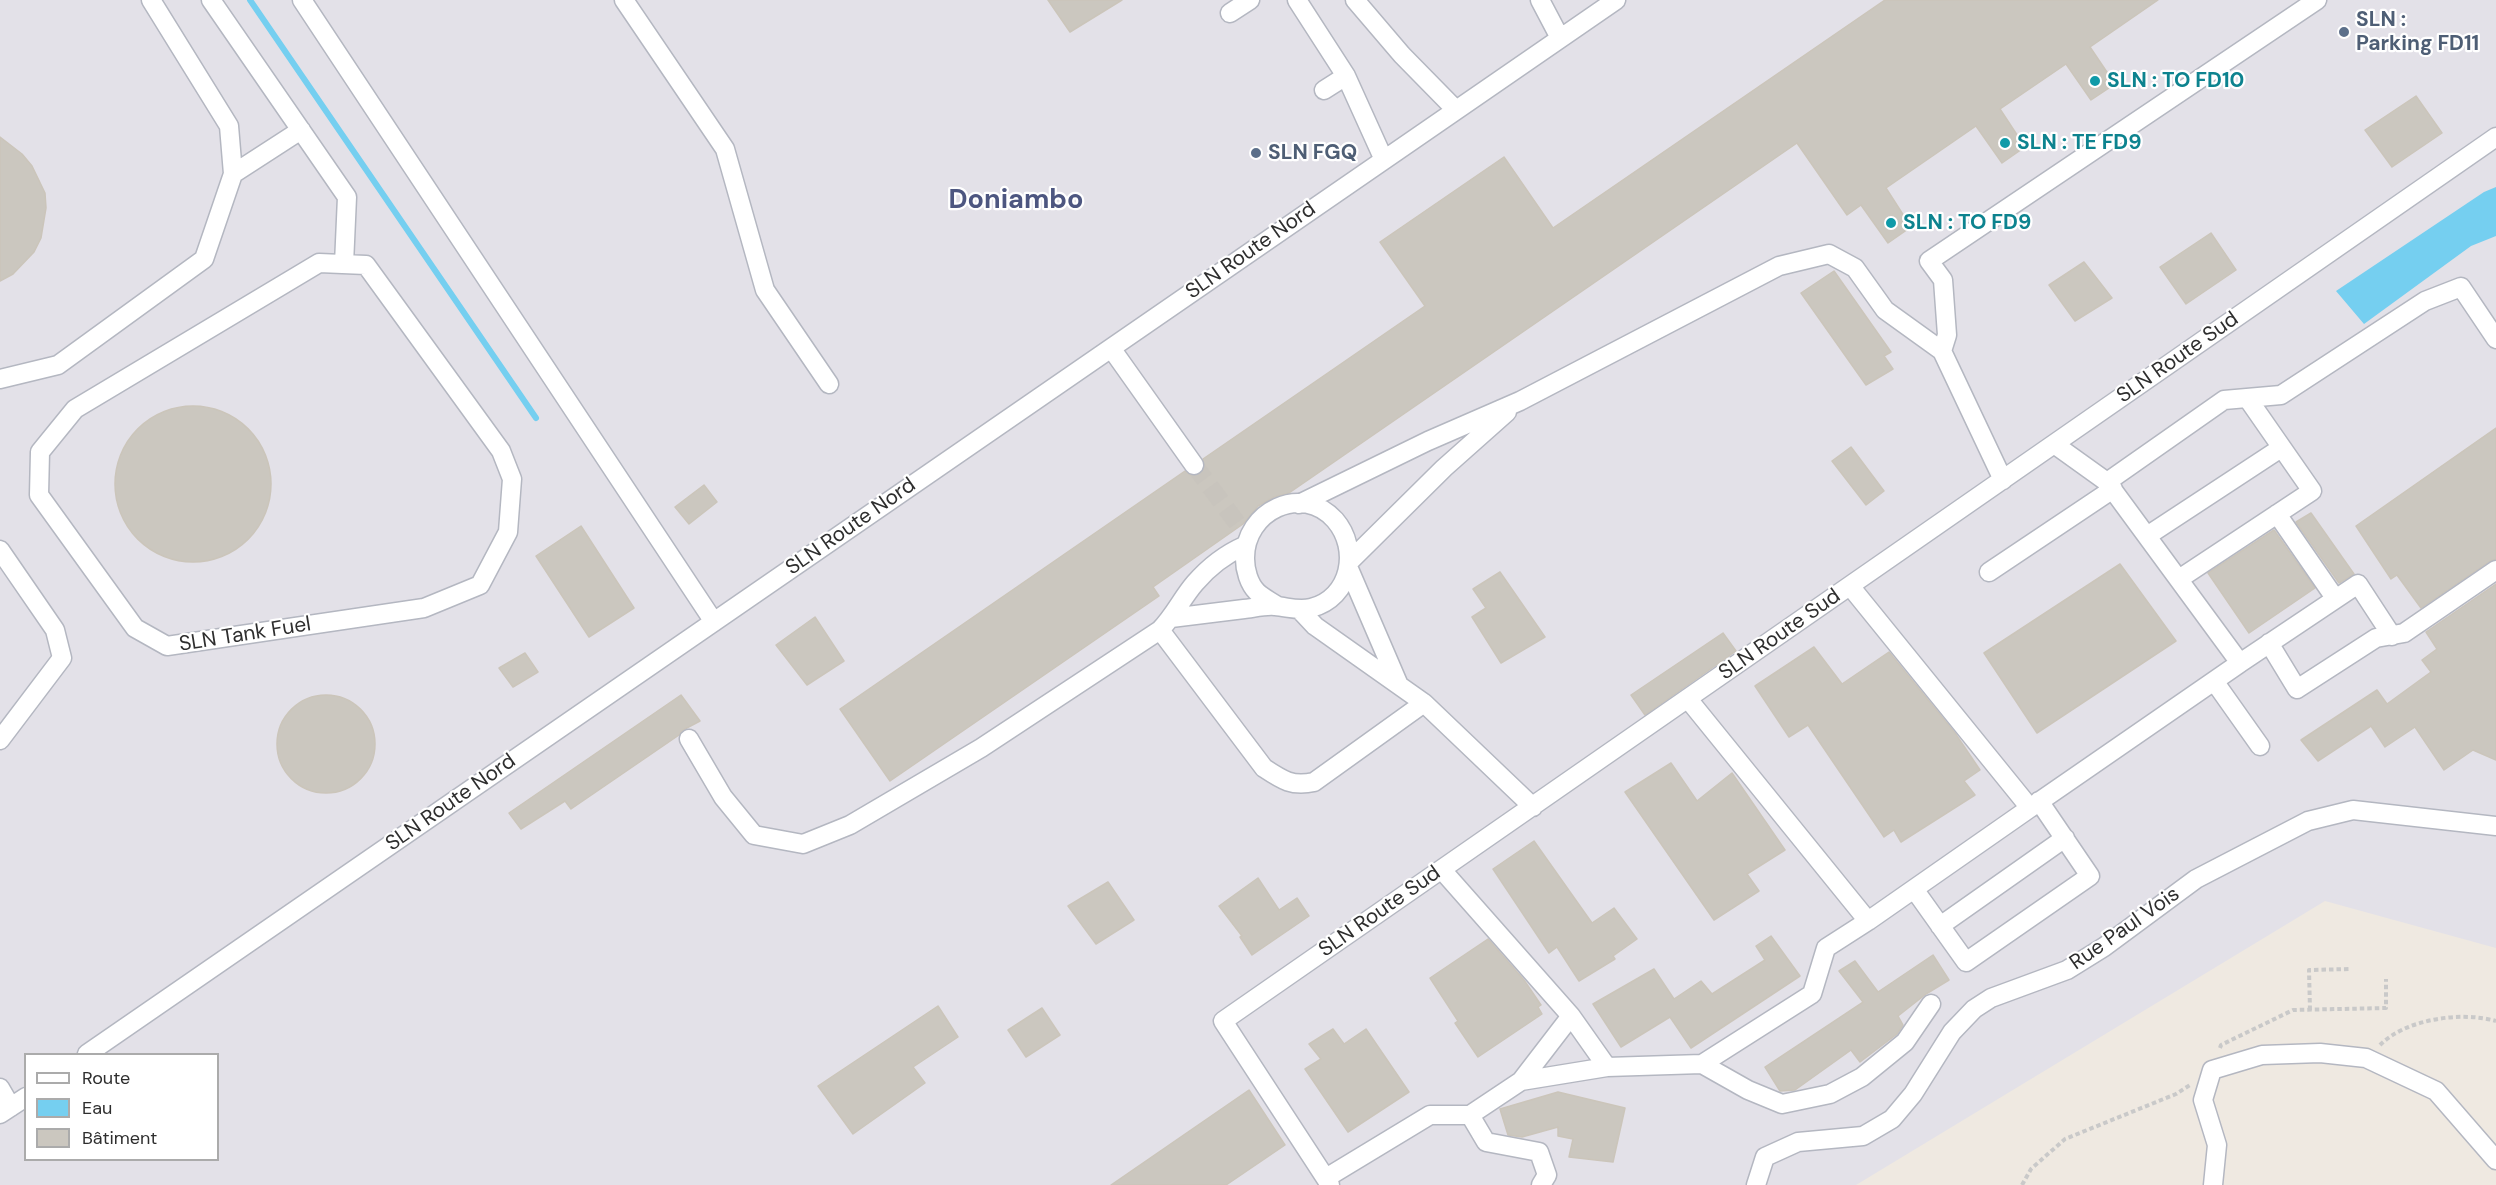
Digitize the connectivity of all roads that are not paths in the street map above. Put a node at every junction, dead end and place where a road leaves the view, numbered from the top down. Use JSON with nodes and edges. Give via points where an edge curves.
{"nodes":[{"id":1,"x":151,"y":0,"type":"edge"},
{"id":2,"x":211,"y":0,"type":"edge"},
{"id":3,"x":302,"y":0,"type":"edge"},
{"id":4,"x":624,"y":0,"type":"edge"},
{"id":5,"x":1250,"y":0,"type":"edge"},
{"id":6,"x":1297,"y":0,"type":"edge"},
{"id":7,"x":1355,"y":0,"type":"edge"},
{"id":8,"x":1539,"y":0,"type":"edge"},
{"id":9,"x":1616,"y":0,"type":"edge"},
{"id":10,"x":2317,"y":0,"type":"edge"},
{"id":11,"x":1230,"y":13,"type":"dead end"},
{"id":12,"x":1560,"y":38,"type":"junction"},
{"id":13,"x":1346,"y":76,"type":"junction"},
{"id":14,"x":1324,"y":90,"type":"dead end"},
{"id":15,"x":1456,"y":110,"type":"junction"},
{"id":16,"x":301,"y":130,"type":"junction"},
{"id":17,"x":2496,"y":137,"type":"edge"},
{"id":18,"x":1384,"y":160,"type":"junction"},
{"id":19,"x":233,"y":174,"type":"junction"},
{"id":20,"x":344,"y":264,"type":"junction"},
{"id":21,"x":2496,"y":339,"type":"edge"},
{"id":22,"x":1944,"y":343,"type":"junction"},
{"id":23,"x":1111,"y":348,"type":"junction"},
{"id":24,"x":0,"y":379,"type":"edge"},
{"id":25,"x":829,"y":384,"type":"dead end"},
{"id":26,"x":2248,"y":399,"type":"junction"},
{"id":27,"x":1520,"y":401,"type":"junction"},
{"id":28,"x":2054,"y":444,"type":"junction"},
{"id":29,"x":2281,"y":448,"type":"junction"},
{"id":30,"x":1194,"y":465,"type":"tunnel mouth"},
{"id":31,"x":2003,"y":480,"type":"junction"},
{"id":32,"x":2110,"y":485,"type":"junction"},
{"id":33,"x":1299,"y":504,"type":"junction"},
{"id":34,"x":2277,"y":514,"type":"junction"},
{"id":35,"x":1245,"y":534,"type":"junction"},
{"id":36,"x":2147,"y":536,"type":"junction"},
{"id":37,"x":0,"y":550,"type":"edge"},
{"id":38,"x":1350,"y":565,"type":"junction"},
{"id":39,"x":2496,"y":570,"type":"edge"},
{"id":40,"x":1989,"y":572,"type":"dead end"},
{"id":41,"x":2178,"y":579,"type":"junction"},
{"id":42,"x":1850,"y":586,"type":"junction"},
{"id":43,"x":2335,"y":598,"type":"junction"},
{"id":44,"x":1276,"y":606,"type":"junction"},
{"id":45,"x":1300,"y":610,"type":"junction"},
{"id":46,"x":714,"y":622,"type":"junction"},
{"id":47,"x":1165,"y":624,"type":"junction"},
{"id":48,"x":2392,"y":636,"type":"junction"},
{"id":49,"x":2269,"y":643,"type":"junction"},
{"id":50,"x":2240,"y":663,"type":"junction"},
{"id":51,"x":2214,"y":681,"type":"junction"},
{"id":52,"x":1398,"y":683,"type":"junction"},
{"id":53,"x":1688,"y":699,"type":"junction"},
{"id":54,"x":1424,"y":703,"type":"junction"},
{"id":55,"x":689,"y":739,"type":"dead end"},
{"id":56,"x":0,"y":740,"type":"edge"},
{"id":57,"x":2260,"y":746,"type":"dead end"},
{"id":58,"x":2034,"y":805,"type":"junction"},
{"id":59,"x":1533,"y":807,"type":"junction"},
{"id":60,"x":2496,"y":826,"type":"edge"},
{"id":61,"x":2065,"y":838,"type":"junction"},
{"id":62,"x":1442,"y":870,"type":"junction"},
{"id":63,"x":1914,"y":889,"type":"junction"},
{"id":64,"x":1868,"y":921,"type":"junction"},
{"id":65,"x":1940,"y":926,"type":"junction"},
{"id":66,"x":1932,"y":1005,"type":"dead end"},
{"id":67,"x":1571,"y":1016,"type":"junction"},
{"id":68,"x":88,"y":1053,"type":"edge"},
{"id":69,"x":1702,"y":1064,"type":"junction"},
{"id":70,"x":1607,"y":1067,"type":"junction"},
{"id":71,"x":1521,"y":1081,"type":"junction"},
{"id":72,"x":0,"y":1088,"type":"edge"},
{"id":73,"x":12,"y":1106,"type":"edge"},
{"id":74,"x":1470,"y":1115,"type":"junction"},
{"id":75,"x":2496,"y":1160,"type":"edge"},
{"id":76,"x":1328,"y":1182,"type":"edge"},
{"id":77,"x":1756,"y":1184,"type":"edge"},
{"id":78,"x":1541,"y":1185,"type":"edge"},
{"id":79,"x":2213,"y":1185,"type":"edge"}],
"edges":[{"from":1,"to":19,"type":"street","via":[[229,126]]},
{"from":2,"to":16,"type":"street"},
{"from":3,"to":46,"type":"street"},
{"from":4,"to":25,"type":"street","via":[[725,149],[765,291]]},
{"from":5,"to":11,"type":"street"},
{"from":6,"to":13,"type":"street"},
{"from":7,"to":15,"type":"street"},
{"from":8,"to":12,"type":"street"},
{"from":9,"to":12,"type":"street","name":"SLN Route Nord"},
{"from":10,"to":22,"type":"street","via":[[1929,261],[1943,280]]},
{"from":12,"to":15,"type":"street","name":"SLN Route Nord"},
{"from":13,"to":14,"type":"street"},
{"from":13,"to":18,"type":"street"},
{"from":15,"to":18,"type":"street","name":"SLN Route Nord"},
{"from":16,"to":19,"type":"street"},
{"from":16,"to":20,"type":"street","via":[[347,196]]},
{"from":17,"to":28,"type":"street","name":"SLN Route Sud"},
{"from":18,"to":23,"type":"street","name":"SLN Route Nord"},
{"from":19,"to":24,"type":"street","via":[[204,259],[58,365]]},
{"from":20,"to":20,"type":"street","name":"SLN Tank Fuel","via":[[319,263],[75,410],[40,452],[39,495],[135,628],[168,646],[424,608],[480,585],[508,531],[512,479],[501,451],[366,265]]},
{"from":21,"to":26,"type":"street","via":[[2461,287],[2425,301],[2281,395]]},
{"from":22,"to":27,"type":"street","via":[[1885,310],[1855,268],[1829,254],[1779,266]]},
{"from":22,"to":31,"type":"street"},
{"from":23,"to":30,"type":"street"},
{"from":23,"to":46,"type":"street","name":"SLN Route Nord"},
{"from":26,"to":29,"type":"street"},
{"from":26,"to":32,"type":"street","via":[[2224,400]]},
{"from":27,"to":33,"type":"street"},
{"from":27,"to":38,"type":"street","via":[[1444,468]]},
{"from":28,"to":31,"type":"street","name":"SLN Route Sud"},
{"from":28,"to":32,"type":"street"},
{"from":29,"to":34,"type":"street","via":[[2312,491]]},
{"from":29,"to":36,"type":"street"},
{"from":31,"to":42,"type":"street","name":"SLN Route Sud"},
{"from":32,"to":36,"type":"street"},
{"from":32,"to":40,"type":"street"},
{"from":33,"to":35,"type":"street","via":[[1271,510]]},
{"from":33,"to":38,"type":"street","via":[[1316,507],[1342,528],[1349,544]]},
{"from":34,"to":41,"type":"street"},
{"from":34,"to":43,"type":"street"},
{"from":35,"to":44,"type":"street","via":[[1245,570],[1256,591]]},
{"from":35,"to":47,"type":"street","via":[[1231,552],[1194,584]]},
{"from":36,"to":41,"type":"street"},
{"from":37,"to":56,"type":"street","via":[[55,630],[62,658]]},
{"from":38,"to":45,"type":"street","via":[[1344,582],[1331,597],[1313,608]]},
{"from":38,"to":52,"type":"street"},
{"from":39,"to":48,"type":"street","via":[[2404,633]]},
{"from":41,"to":50,"type":"street"},
{"from":42,"to":53,"type":"street","name":"SLN Route Sud"},
{"from":42,"to":58,"type":"street"},
{"from":43,"to":48,"type":"street","via":[[2358,584]]},
{"from":43,"to":49,"type":"street"},
{"from":44,"to":45,"type":"street"},
{"from":44,"to":47,"type":"street"},
{"from":45,"to":52,"type":"street","via":[[1315,626]]},
{"from":46,"to":68,"type":"street","name":"SLN Route Nord"},
{"from":47,"to":54,"type":"street","via":[[1264,768],[1282,780],[1299,785],[1314,782]]},
{"from":47,"to":55,"type":"street","via":[[954,766],[850,825],[803,844],[754,835],[723,797]]},
{"from":48,"to":49,"type":"street","via":[[2376,638],[2297,689]]},
{"from":49,"to":50,"type":"street"},
{"from":50,"to":51,"type":"street"},
{"from":51,"to":57,"type":"street"},
{"from":51,"to":58,"type":"street"},
{"from":52,"to":54,"type":"street"},
{"from":53,"to":59,"type":"street","name":"SLN Route Sud"},
{"from":53,"to":64,"type":"street"},
{"from":54,"to":59,"type":"street"},
{"from":58,"to":61,"type":"street"},
{"from":58,"to":63,"type":"street"},
{"from":59,"to":62,"type":"street","name":"SLN Route Sud"},
{"from":60,"to":77,"type":"street","name":"Rue Paul Vois","via":[[2353,810],[2308,821],[2196,879],[2067,970],[1983,1003],[1952,1032],[1913,1094],[1892,1119],[1863,1136],[1798,1142],[1765,1157]]},
{"from":61,"to":65,"type":"street"},
{"from":61,"to":65,"type":"street","via":[[2090,876],[1966,962]]},
{"from":62,"to":67,"type":"street"},
{"from":62,"to":76,"type":"street","name":"SLN Route Sud","via":[[1223,1021]]},
{"from":63,"to":64,"type":"street"},
{"from":63,"to":65,"type":"street"},
{"from":64,"to":69,"type":"street","via":[[1826,948],[1812,994]]},
{"from":66,"to":69,"type":"street","via":[[1905,1042],[1862,1077],[1830,1094],[1782,1104]]},
{"from":67,"to":70,"type":"street"},
{"from":67,"to":71,"type":"street"},
{"from":69,"to":70,"type":"street"},
{"from":70,"to":71,"type":"street"},
{"from":71,"to":74,"type":"street"},
{"from":72,"to":73,"type":"street"},
{"from":74,"to":76,"type":"street","via":[[1431,1115]]},
{"from":74,"to":78,"type":"street","via":[[1486,1142],[1539,1152],[1547,1175]]},
{"from":75,"to":79,"type":"street","via":[[2436,1091],[2366,1058],[2320,1053],[2262,1055],[2212,1070],[2203,1100],[2217,1145]]}]}
